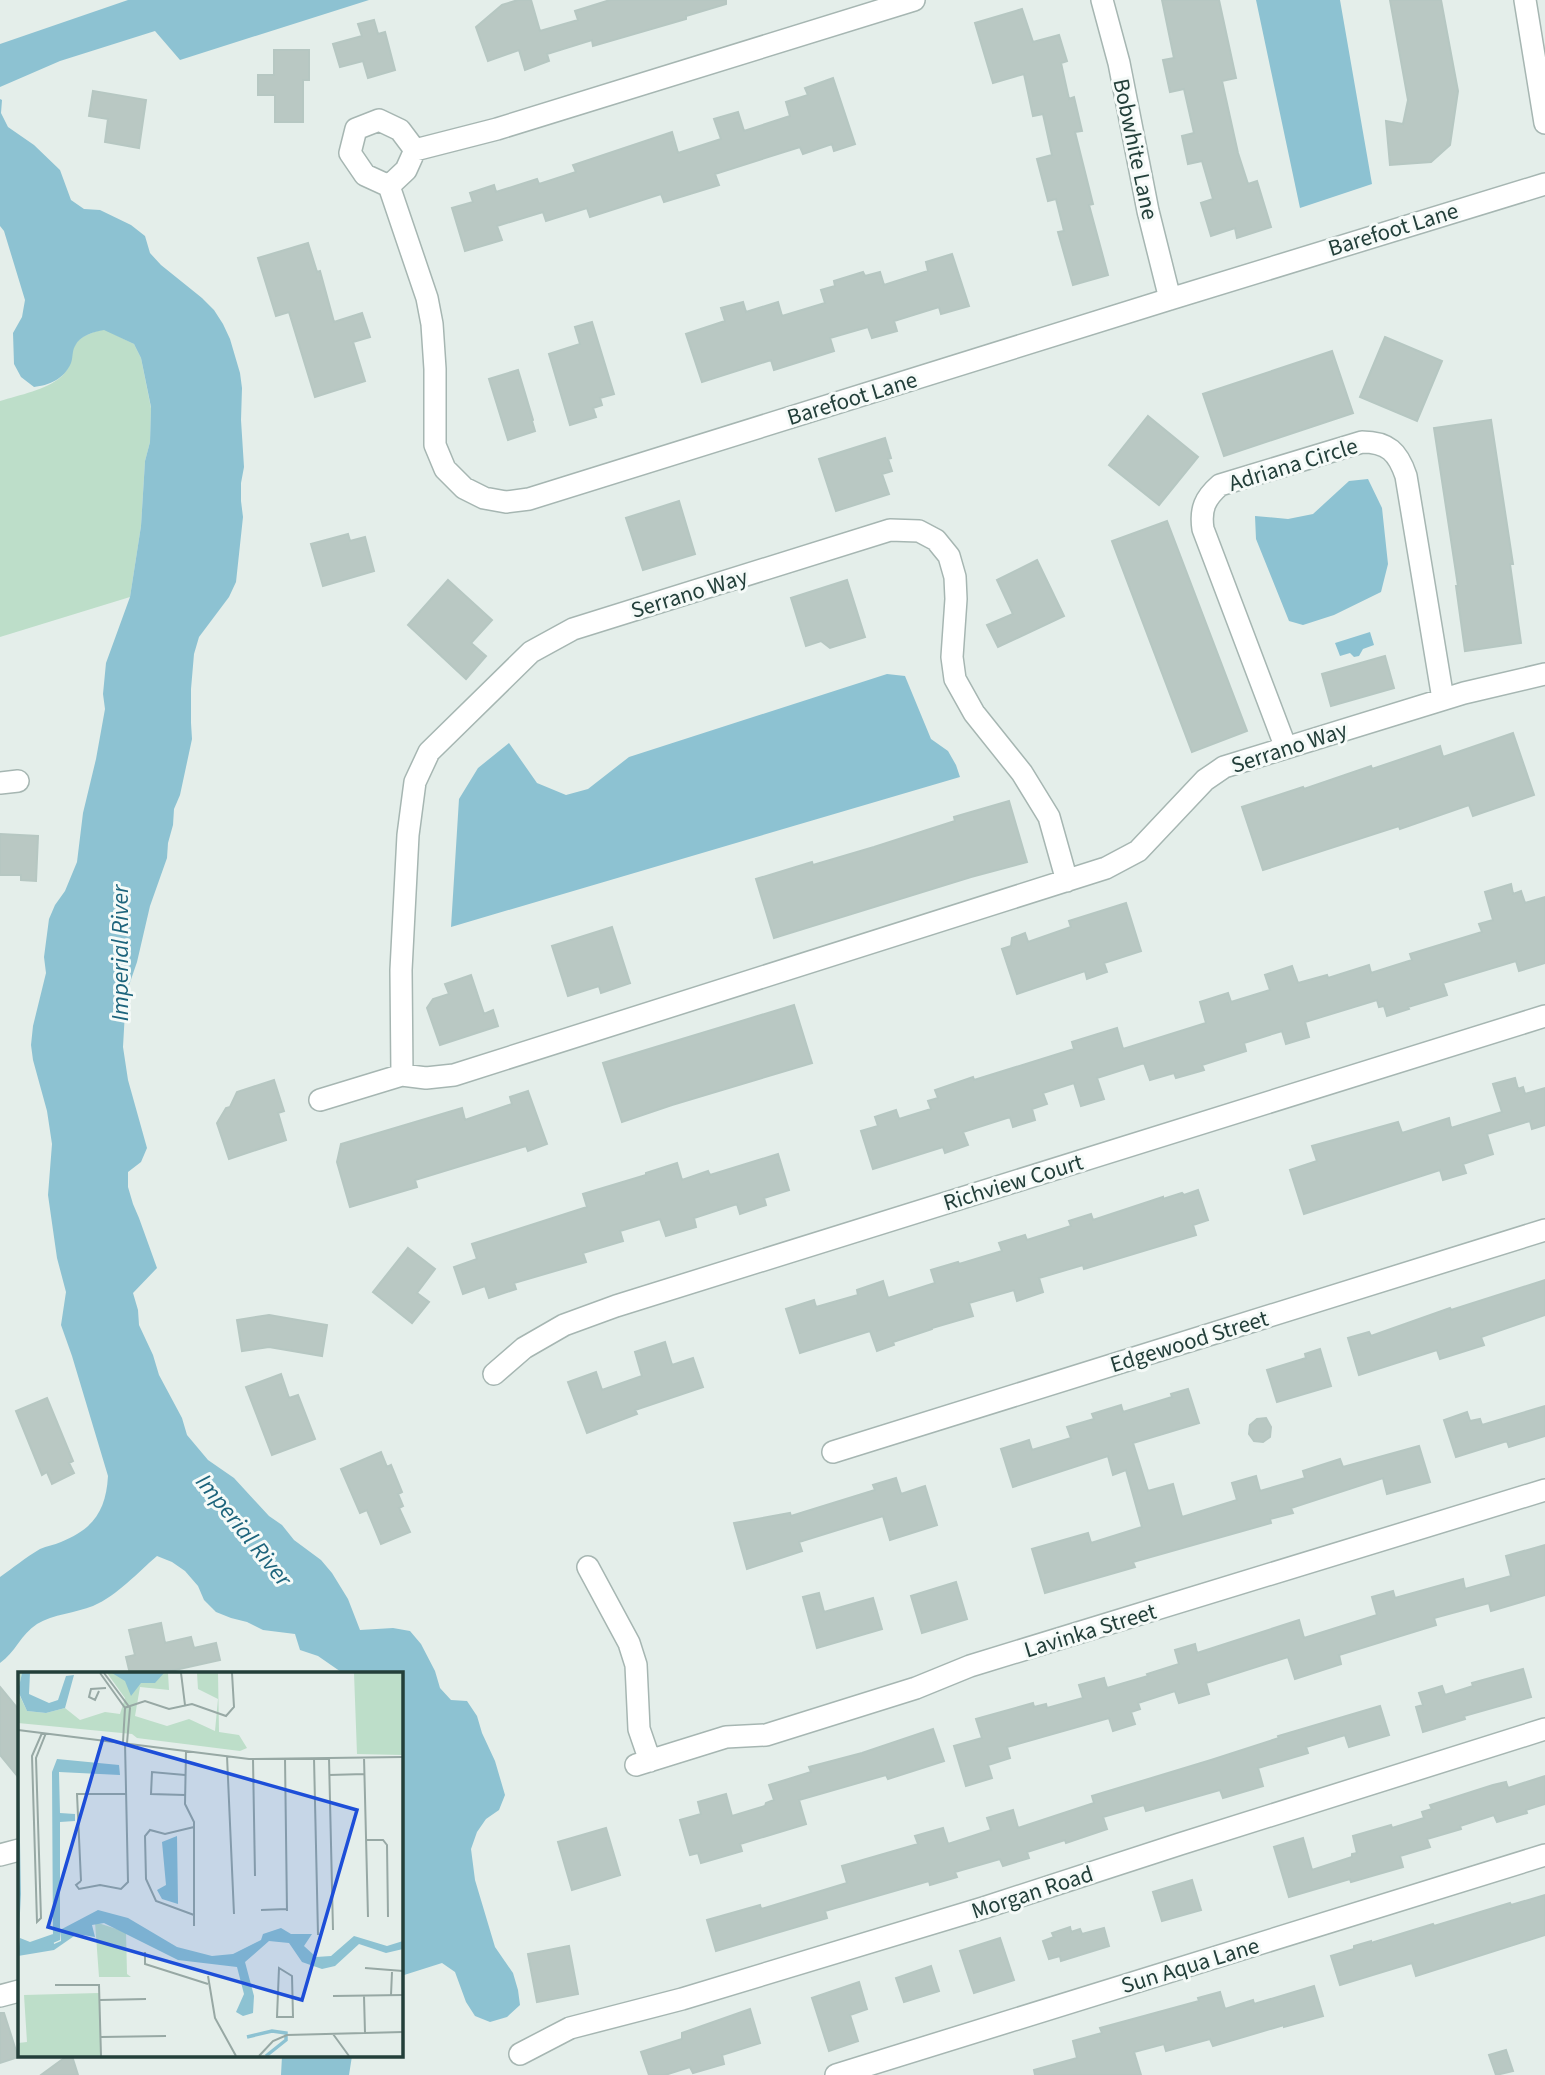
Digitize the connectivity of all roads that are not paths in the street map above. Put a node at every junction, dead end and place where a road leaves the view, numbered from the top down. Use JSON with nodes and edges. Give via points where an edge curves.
{"nodes":[{"id":1,"x":914,"y":0,"type":"edge"},
{"id":2,"x":1102,"y":0,"type":"edge"},
{"id":3,"x":1525,"y":0,"type":"edge"},
{"id":4,"x":1545,"y":123,"type":"edge"},
{"id":5,"x":415,"y":150,"type":"junction"},
{"id":6,"x":1545,"y":184,"type":"edge"},
{"id":7,"x":389,"y":186,"type":"junction"},
{"id":8,"x":1170,"y":299,"type":"junction"},
{"id":9,"x":1545,"y":674,"type":"edge"},
{"id":10,"x":1443,"y":699,"type":"junction"},
{"id":11,"x":1286,"y":748,"type":"junction"},
{"id":12,"x":1067,"y":881,"type":"junction"},
{"id":13,"x":1545,"y":1016,"type":"edge"},
{"id":14,"x":402,"y":1075,"type":"junction"},
{"id":15,"x":320,"y":1100,"type":"dead end"},
{"id":16,"x":1545,"y":1230,"type":"edge"},
{"id":17,"x":495,"y":1374,"type":"dead end"},
{"id":18,"x":833,"y":1452,"type":"dead end"},
{"id":19,"x":1545,"y":1490,"type":"edge"},
{"id":20,"x":588,"y":1567,"type":"dead end"},
{"id":21,"x":1545,"y":1729,"type":"edge"},
{"id":22,"x":18,"y":1850,"type":"edge"},
{"id":23,"x":1545,"y":1855,"type":"edge"},
{"id":24,"x":0,"y":1856,"type":"edge"},
{"id":25,"x":18,"y":1991,"type":"edge"},
{"id":26,"x":0,"y":1996,"type":"edge"},
{"id":27,"x":520,"y":2054,"type":"dead end"},
{"id":28,"x":836,"y":2075,"type":"edge"}],
"edges":[{"from":1,"to":5,"type":"street"},
{"from":2,"to":8,"type":"street","name":"Bobwhite Lane"},
{"from":3,"to":4,"type":"street"},
{"from":5,"to":7,"type":"street","via":[[406,170]]},
{"from":5,"to":7,"type":"street","via":[[400,131],[379,120],[356,129],[350,153],[365,175]]},
{"from":6,"to":8,"type":"street","name":"Barefoot Lane"},
{"from":7,"to":8,"type":"street","name":"Barefoot Lane","via":[[428,298],[435,369],[435,445],[445,469],[464,488],[506,502],[529,499]]},
{"from":9,"to":10,"type":"street","name":"Serrano Way"},
{"from":10,"to":11,"type":"street","name":"Serrano Way"},
{"from":10,"to":11,"type":"street","name":"Adriana Circle","via":[[1406,476],[1400,459],[1389,448],[1362,442],[1220,485],[1204,502],[1203,529]]},
{"from":11,"to":12,"type":"street","name":"Serrano Way","via":[[1224,766],[1138,851]]},
{"from":12,"to":14,"type":"street","name":"Serrano Way","via":[[454,1076]]},
{"from":12,"to":14,"type":"street","name":"Serrano Way","via":[[1049,817],[955,679],[955,577],[949,556],[936,540],[919,531],[890,530],[573,629],[531,652],[429,752],[415,782],[408,835],[401,970]]},
{"from":13,"to":17,"type":"street","name":"Richview Court","via":[[616,1306],[564,1325],[524,1348]]},
{"from":14,"to":15,"type":"street","name":"Serrano Way"},
{"from":16,"to":18,"type":"street","name":"Edgewood Street"},
{"from":19,"to":20,"type":"street","name":"Lavinka Street","via":[[970,1666],[916,1688],[766,1735],[726,1737],[643,1763],[636,1665]]},
{"from":21,"to":27,"type":"street","name":"Morgan Road","via":[[983,1908],[570,2028]]},
{"from":22,"to":24,"type":"street"},
{"from":23,"to":28,"type":"street","name":"Sun Aqua Lane"},
{"from":25,"to":26,"type":"street"}]}
